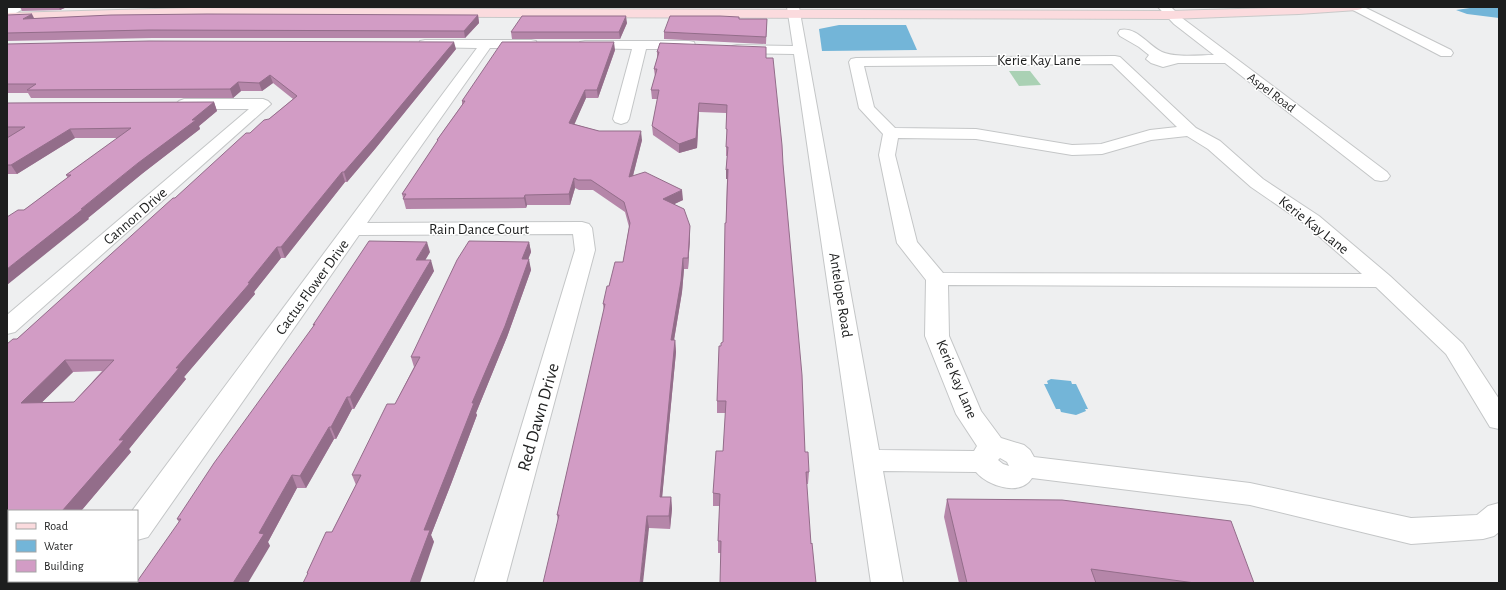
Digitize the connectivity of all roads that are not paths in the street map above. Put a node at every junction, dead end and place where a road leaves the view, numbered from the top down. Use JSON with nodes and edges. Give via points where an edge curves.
{"nodes":[{"id":1,"x":118,"y":7,"type":"edge"},
{"id":2,"x":745,"y":7,"type":"edge"},
{"id":3,"x":1236,"y":7,"type":"edge"},
{"id":4,"x":1356,"y":7,"type":"edge"},
{"id":5,"x":793,"y":9,"type":"edge"},
{"id":6,"x":431,"y":10,"type":"edge"},
{"id":7,"x":1167,"y":10,"type":"edge"},
{"id":8,"x":10,"y":12,"type":"edge"},
{"id":9,"x":1124,"y":33,"type":"dead end"},
{"id":10,"x":415,"y":44,"type":"edge"},
{"id":11,"x":486,"y":44,"type":"junction"},
{"id":12,"x":540,"y":44,"type":"edge"},
{"id":13,"x":571,"y":45,"type":"edge"},
{"id":14,"x":640,"y":45,"type":"junction"},
{"id":15,"x":705,"y":46,"type":"edge"},
{"id":16,"x":727,"y":48,"type":"edge"},
{"id":17,"x":800,"y":50,"type":"junction"},
{"id":18,"x":1446,"y":52,"type":"dead end"},
{"id":19,"x":1157,"y":58,"type":"junction"},
{"id":20,"x":1229,"y":59,"type":"junction"},
{"id":21,"x":1128,"y":60,"type":"junction"},
{"id":22,"x":170,"y":104,"type":"edge"},
{"id":23,"x":621,"y":119,"type":"dead end"},
{"id":24,"x":1190,"y":131,"type":"junction"},
{"id":25,"x":891,"y":133,"type":"junction"},
{"id":26,"x":1381,"y":176,"type":"dead end"},
{"id":27,"x":354,"y":229,"type":"junction"},
{"id":28,"x":585,"y":250,"type":"joint"},
{"id":29,"x":936,"y":279,"type":"junction"},
{"id":30,"x":1382,"y":281,"type":"junction"},
{"id":31,"x":7,"y":327,"type":"edge"},
{"id":32,"x":1499,"y":420,"type":"edge"},
{"id":33,"x":989,"y":455,"type":"junction"},
{"id":34,"x":868,"y":460,"type":"junction"},
{"id":35,"x":1499,"y":515,"type":"edge"},
{"id":36,"x":138,"y":527,"type":"edge"},
{"id":37,"x":490,"y":583,"type":"edge"},
{"id":38,"x":887,"y":583,"type":"edge"}],
"edges":[{"from":1,"to":8,"type":"main road"},
{"from":2,"to":5,"type":"main road"},
{"from":3,"to":7,"type":"main road"},
{"from":4,"to":7,"type":"main road","via":[[1299,11]]},
{"from":4,"to":18,"type":"street"},
{"from":5,"to":6,"type":"main road"},
{"from":5,"to":7,"type":"main road"},
{"from":5,"to":17,"type":"street","name":"Antelope Road"},
{"from":6,"to":8,"type":"main road"},
{"from":7,"to":20,"type":"street","name":"Aspel Road"},
{"from":9,"to":19,"type":"street","via":[[1144,44]]},
{"from":10,"to":11,"type":"street"},
{"from":11,"to":12,"type":"street"},
{"from":11,"to":27,"type":"street","name":"Cactus Flower Drive"},
{"from":13,"to":14,"type":"street"},
{"from":14,"to":15,"type":"street"},
{"from":14,"to":23,"type":"street"},
{"from":16,"to":17,"type":"street"},
{"from":17,"to":34,"type":"street","name":"Antelope Road"},
{"from":19,"to":20,"type":"street","via":[[1167,63],[1173,59]]},
{"from":19,"to":21,"type":"street"},
{"from":20,"to":26,"type":"street","name":"Aspel Road"},
{"from":21,"to":24,"type":"street","name":"Kerie Kay Lane"},
{"from":21,"to":25,"type":"street","name":"Kerie Kay Lane","via":[[856,62],[867,108]]},
{"from":22,"to":31,"type":"street","name":"Cannon Drive","via":[[263,104]]},
{"from":24,"to":25,"type":"street","via":[[1150,136],[1102,149],[1072,150],[976,134]]},
{"from":24,"to":30,"type":"street","name":"Kerie Kay Lane","via":[[1214,145],[1257,183],[1312,220]]},
{"from":25,"to":29,"type":"street","via":[[887,155],[907,243]]},
{"from":27,"to":28,"type":"street","name":"Rain Dance Court","via":[[582,228]]},
{"from":27,"to":36,"type":"street","name":"Cactus Flower Drive"},
{"from":28,"to":37,"type":"street","name":"Red Dawn Drive"},
{"from":29,"to":30,"type":"street"},
{"from":29,"to":33,"type":"street","name":"Kerie Kay Lane","via":[[937,336]]},
{"from":30,"to":32,"type":"street","name":"Kerie Kay Lane","via":[[1455,349]]},
{"from":33,"to":34,"type":"street"},
{"from":33,"to":35,"type":"street","name":"Kerie Kay Lane","via":[[990,470],[995,474],[1009,477],[1020,474],[1024,466],[1250,494],[1411,531],[1483,527]]},
{"from":34,"to":38,"type":"street","name":"Antelope Road"}]}
